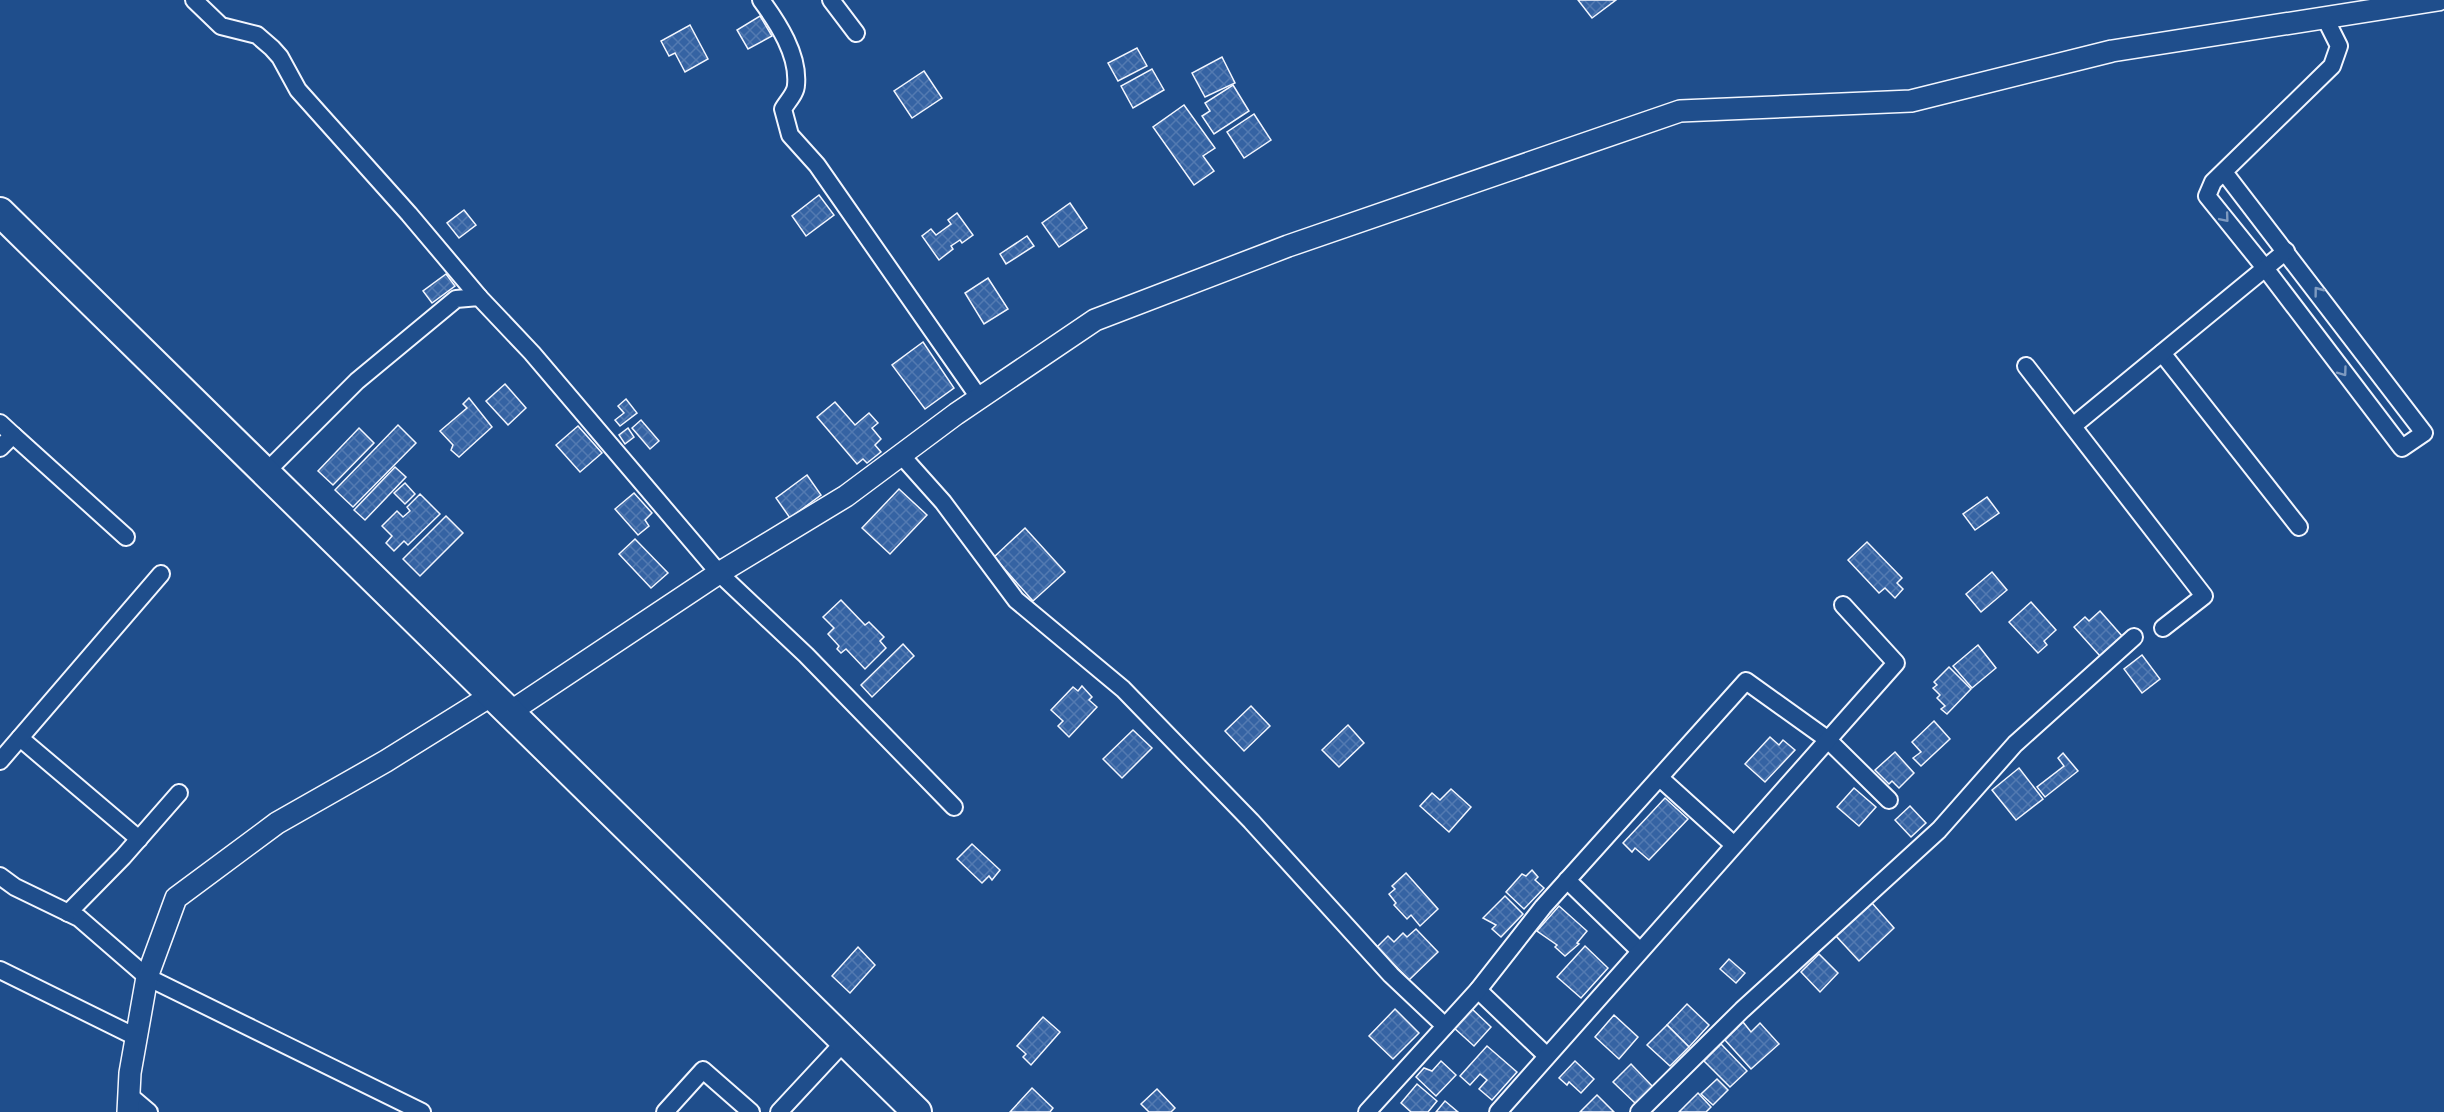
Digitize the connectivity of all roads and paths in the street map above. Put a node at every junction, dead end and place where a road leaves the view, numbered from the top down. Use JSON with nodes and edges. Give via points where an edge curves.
{"nodes":[{"id":1,"x":194,"y":0,"type":"edge"},
{"id":2,"x":761,"y":0,"type":"edge"},
{"id":3,"x":831,"y":0,"type":"edge"},
{"id":4,"x":2438,"y":0,"type":"edge"},
{"id":5,"x":2325,"y":18,"type":"junction"},
{"id":6,"x":856,"y":33,"type":"dead end"},
{"id":7,"x":2224,"y":172,"type":"junction"},
{"id":8,"x":0,"y":212,"type":"edge"},
{"id":9,"x":2286,"y":251,"type":"junction"},
{"id":10,"x":2265,"y":268,"type":"junction"},
{"id":11,"x":479,"y":297,"type":"junction"},
{"id":12,"x":2162,"y":353,"type":"junction"},
{"id":13,"x":2026,"y":366,"type":"dead end"},
{"id":14,"x":980,"y":399,"type":"junction"},
{"id":15,"x":0,"y":423,"type":"edge"},
{"id":16,"x":2073,"y":426,"type":"junction"},
{"id":17,"x":13,"y":435,"type":"junction"},
{"id":18,"x":0,"y":448,"type":"edge"},
{"id":19,"x":901,"y":455,"type":"junction"},
{"id":20,"x":266,"y":472,"type":"junction"},
{"id":21,"x":2299,"y":527,"type":"dead end"},
{"id":22,"x":126,"y":537,"type":"dead end"},
{"id":23,"x":719,"y":573,"type":"junction"},
{"id":24,"x":161,"y":574,"type":"dead end"},
{"id":25,"x":1843,"y":605,"type":"dead end"},
{"id":26,"x":2163,"y":628,"type":"dead end"},
{"id":27,"x":2134,"y":637,"type":"dead end"},
{"id":28,"x":501,"y":704,"type":"junction"},
{"id":29,"x":20,"y":738,"type":"junction"},
{"id":30,"x":1827,"y":740,"type":"junction"},
{"id":31,"x":0,"y":761,"type":"edge"},
{"id":32,"x":1660,"y":778,"type":"junction"},
{"id":33,"x":179,"y":793,"type":"dead end"},
{"id":34,"x":1889,"y":800,"type":"dead end"},
{"id":35,"x":954,"y":807,"type":"dead end"},
{"id":36,"x":139,"y":839,"type":"junction"},
{"id":37,"x":1734,"y":845,"type":"junction"},
{"id":38,"x":0,"y":876,"type":"edge"},
{"id":39,"x":1567,"y":880,"type":"junction"},
{"id":40,"x":68,"y":912,"type":"junction"},
{"id":41,"x":1640,"y":951,"type":"junction"},
{"id":42,"x":0,"y":970,"type":"edge"},
{"id":43,"x":147,"y":977,"type":"junction"},
{"id":44,"x":1478,"y":990,"type":"junction"},
{"id":45,"x":1445,"y":1026,"type":"junction"},
{"id":46,"x":136,"y":1037,"type":"junction"},
{"id":47,"x":845,"y":1041,"type":"junction"},
{"id":48,"x":1547,"y":1056,"type":"junction"},
{"id":49,"x":128,"y":1104,"type":"edge"},
{"id":50,"x":149,"y":1112,"type":"edge"},
{"id":51,"x":422,"y":1112,"type":"edge"},
{"id":52,"x":665,"y":1112,"type":"edge"},
{"id":53,"x":751,"y":1112,"type":"edge"},
{"id":54,"x":778,"y":1112,"type":"edge"},
{"id":55,"x":917,"y":1112,"type":"edge"},
{"id":56,"x":1367,"y":1112,"type":"edge"},
{"id":57,"x":1498,"y":1112,"type":"edge"},
{"id":58,"x":1639,"y":1112,"type":"edge"}],
"edges":[{"from":1,"to":11,"type":"street","via":[[221,26],[257,35],[272,48],[298,90]]},
{"from":2,"to":14,"type":"street","via":[[795,62],[796,87],[783,109],[790,135],[817,165]]},
{"from":3,"to":6,"type":"street"},
{"from":4,"to":5,"type":"street"},
{"from":5,"to":7,"type":"street","via":[[2339,46],[2332,66]]},
{"from":5,"to":14,"type":"street","via":[[2112,51],[1911,101],[1680,111],[1288,246],[1095,320]]},
{"from":7,"to":9,"type":"street"},
{"from":7,"to":10,"type":"street","one_way":true,"via":[[2213,182],[2207,196]]},
{"from":8,"to":20,"type":"highway"},
{"from":9,"to":10,"type":"street"},
{"from":10,"to":9,"type":"street","one_way":true,"via":[[2402,448],[2424,433]]},
{"from":10,"to":12,"type":"street"},
{"from":11,"to":20,"type":"street","via":[[456,298],[357,381]]},
{"from":11,"to":23,"type":"street"},
{"from":12,"to":16,"type":"street"},
{"from":12,"to":21,"type":"street"},
{"from":13,"to":16,"type":"street"},
{"from":14,"to":19,"type":"street"},
{"from":15,"to":17,"type":"street"},
{"from":16,"to":26,"type":"street","via":[[2204,596]]},
{"from":17,"to":18,"type":"street"},
{"from":17,"to":22,"type":"street"},
{"from":19,"to":23,"type":"street","via":[[846,496]]},
{"from":19,"to":45,"type":"street","via":[[943,502],[1016,600],[1123,689],[1251,821],[1391,975]]},
{"from":20,"to":28,"type":"highway"},
{"from":23,"to":28,"type":"street"},
{"from":23,"to":35,"type":"street","via":[[806,655]]},
{"from":24,"to":29,"type":"street"},
{"from":25,"to":30,"type":"street","via":[[1896,663]]},
{"from":27,"to":58,"type":"street","via":[[2015,744],[1939,830],[1742,1010]]},
{"from":28,"to":43,"type":"street","via":[[386,761],[277,824],[176,898]]},
{"from":28,"to":47,"type":"highway"},
{"from":29,"to":31,"type":"street"},
{"from":29,"to":36,"type":"street"},
{"from":30,"to":32,"type":"street","via":[[1746,681]]},
{"from":30,"to":34,"type":"street"},
{"from":30,"to":37,"type":"street"},
{"from":32,"to":37,"type":"street"},
{"from":32,"to":39,"type":"street"},
{"from":33,"to":36,"type":"street"},
{"from":36,"to":40,"type":"street"},
{"from":37,"to":41,"type":"street"},
{"from":38,"to":40,"type":"street"},
{"from":39,"to":41,"type":"street"},
{"from":39,"to":44,"type":"street"},
{"from":40,"to":43,"type":"street"},
{"from":41,"to":48,"type":"street"},
{"from":42,"to":46,"type":"street"},
{"from":43,"to":46,"type":"street"},
{"from":43,"to":51,"type":"street"},
{"from":44,"to":45,"type":"street"},
{"from":44,"to":48,"type":"street"},
{"from":45,"to":56,"type":"street"},
{"from":46,"to":49,"type":"street"},
{"from":47,"to":54,"type":"street"},
{"from":47,"to":55,"type":"highway"},
{"from":48,"to":57,"type":"street"},
{"from":49,"to":50,"type":"street"},
{"from":52,"to":53,"type":"street","via":[[703,1070]]}]}
